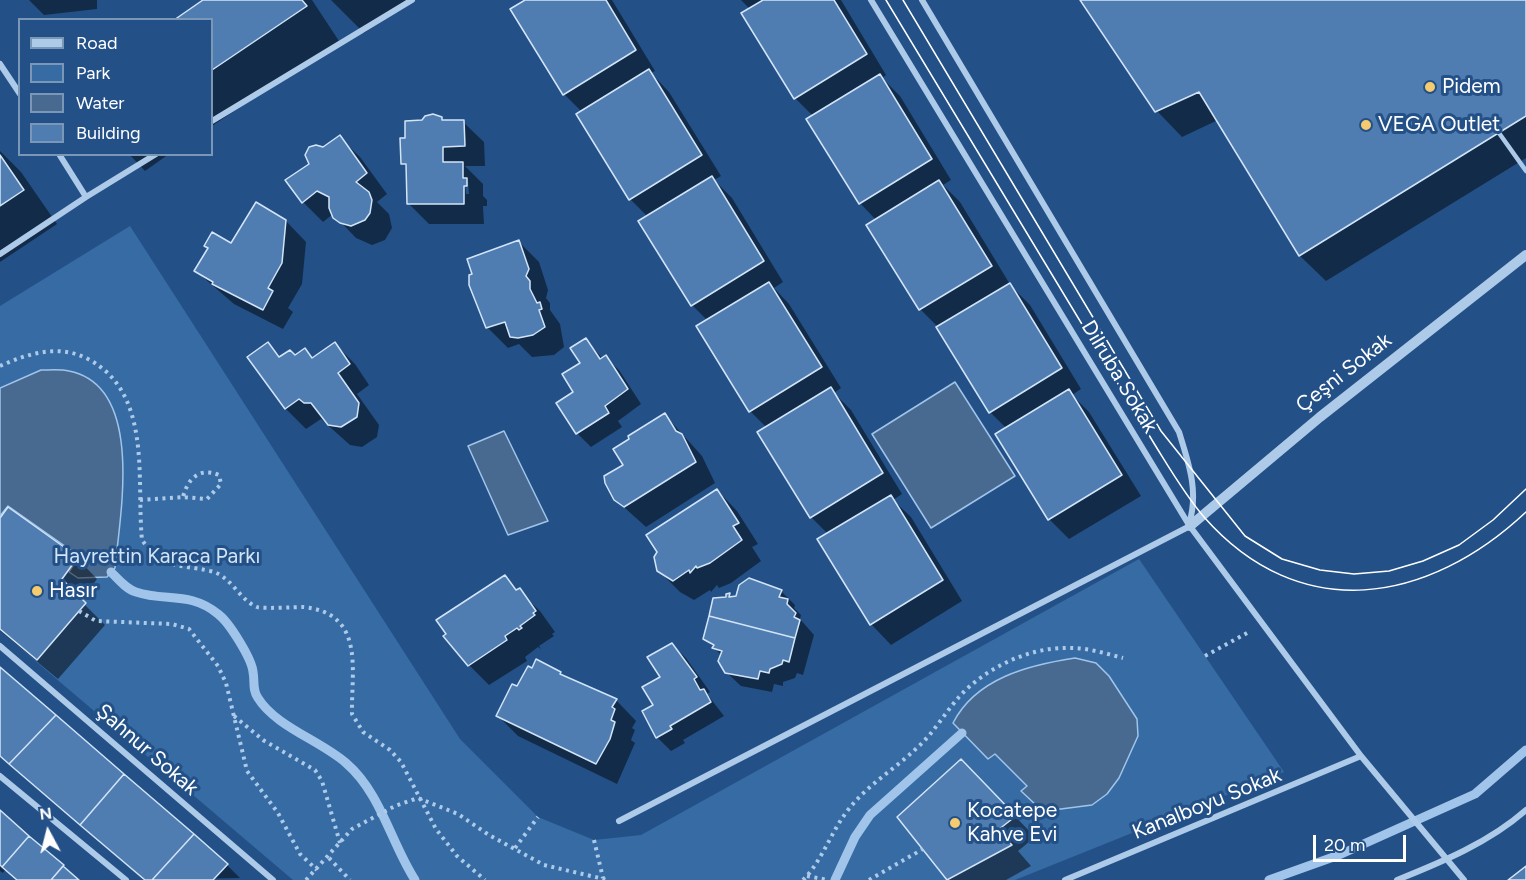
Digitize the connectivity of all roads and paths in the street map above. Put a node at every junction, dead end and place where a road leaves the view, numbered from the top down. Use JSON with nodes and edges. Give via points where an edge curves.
{"nodes":[{"id":1,"x":412,"y":0,"type":"edge"},
{"id":2,"x":871,"y":0,"type":"edge"},
{"id":3,"x":922,"y":0,"type":"edge"},
{"id":4,"x":0,"y":64,"type":"edge"},
{"id":5,"x":18,"y":91,"type":"edge"},
{"id":6,"x":213,"y":120,"type":"edge"},
{"id":7,"x":1499,"y":134,"type":"dead end"},
{"id":8,"x":60,"y":156,"type":"edge"},
{"id":9,"x":153,"y":156,"type":"edge"},
{"id":10,"x":1526,"y":171,"type":"edge"},
{"id":11,"x":86,"y":196,"type":"junction"},
{"id":12,"x":0,"y":254,"type":"edge"},
{"id":13,"x":1526,"y":255,"type":"edge"},
{"id":14,"x":0,"y":366,"type":"edge"},
{"id":15,"x":183,"y":497,"type":"junction"},
{"id":16,"x":140,"y":500,"type":"junction"},
{"id":17,"x":1190,"y":526,"type":"junction"},
{"id":18,"x":80,"y":611,"type":"dead end"},
{"id":19,"x":1263,"y":623,"type":"junction"},
{"id":20,"x":0,"y":646,"type":"edge"},
{"id":21,"x":1205,"y":656,"type":"dead end"},
{"id":22,"x":1123,"y":658,"type":"dead end"},
{"id":23,"x":234,"y":716,"type":"junction"},
{"id":24,"x":1361,"y":756,"type":"junction"},
{"id":25,"x":0,"y":776,"type":"edge"},
{"id":26,"x":418,"y":798,"type":"junction"},
{"id":27,"x":1526,"y":810,"type":"edge"},
{"id":28,"x":538,"y":817,"type":"dead end"},
{"id":29,"x":619,"y":821,"type":"dead end"},
{"id":30,"x":594,"y":840,"type":"dead end"},
{"id":31,"x":340,"y":844,"type":"junction"},
{"id":32,"x":515,"y":848,"type":"junction"},
{"id":33,"x":923,"y":849,"type":"dead end"},
{"id":34,"x":329,"y":858,"type":"junction"},
{"id":35,"x":1447,"y":860,"type":"junction"},
{"id":36,"x":317,"y":870,"type":"junction"},
{"id":37,"x":807,"y":876,"type":"junction"},
{"id":38,"x":606,"y":879,"type":"edge"},
{"id":39,"x":819,"y":879,"type":"edge"},
{"id":40,"x":126,"y":880,"type":"edge"},
{"id":41,"x":273,"y":880,"type":"edge"},
{"id":42,"x":306,"y":880,"type":"edge"},
{"id":43,"x":350,"y":880,"type":"edge"},
{"id":44,"x":485,"y":880,"type":"edge"},
{"id":45,"x":803,"y":880,"type":"edge"},
{"id":46,"x":828,"y":880,"type":"edge"},
{"id":47,"x":869,"y":880,"type":"edge"},
{"id":48,"x":1065,"y":880,"type":"edge"},
{"id":49,"x":1397,"y":880,"type":"edge"},
{"id":50,"x":1464,"y":880,"type":"edge"}],
"edges":[{"from":1,"to":6,"type":"street"},
{"from":2,"to":17,"type":"street","name":"Dilruba Sokak"},
{"from":3,"to":17,"type":"street","via":[[1179,432],[1191,471],[1195,504]]},
{"from":4,"to":5,"type":"street"},
{"from":7,"to":10,"type":"lane"},
{"from":8,"to":11,"type":"street"},
{"from":9,"to":11,"type":"street"},
{"from":11,"to":12,"type":"street"},
{"from":13,"to":17,"type":"street","name":"Çeşni Sokak","via":[[1320,417]]},
{"from":14,"to":16,"type":"path","via":[[42,351],[60,351],[76,353],[112,375],[135,422]]},
{"from":15,"to":15,"type":"path","via":[[207,499],[221,484],[219,475],[199,473],[188,481]]},
{"from":15,"to":16,"type":"path"},
{"from":16,"to":26,"type":"path","via":[[142,540],[153,555],[169,563],[214,571],[258,608],[316,609],[345,631],[352,644],[352,714],[356,723],[401,762]]},
{"from":17,"to":19,"type":"street","name":"Dilruba Sokak"},
{"from":17,"to":29,"type":"street"},
{"from":18,"to":23,"type":"path","via":[[96,621],[172,624],[189,629],[218,666]]},
{"from":19,"to":21,"type":"path"},
{"from":19,"to":24,"type":"street","name":"Dilruba Sokak"},
{"from":20,"to":41,"type":"street","name":"Şahnur Sokak"},
{"from":22,"to":37,"type":"path","via":[[1063,648],[1009,662],[986,673],[960,696],[918,747],[861,795],[844,815]]},
{"from":23,"to":31,"type":"path","via":[[263,740],[315,770],[322,781]]},
{"from":23,"to":36,"type":"path","via":[[246,771],[278,813],[292,843]]},
{"from":24,"to":35,"type":"street","name":"Dilruba Sokak"},
{"from":24,"to":48,"type":"street","name":"Kanalboyu Sokak"},
{"from":25,"to":40,"type":"street"},
{"from":26,"to":31,"type":"path","via":[[352,829]]},
{"from":26,"to":32,"type":"path","via":[[458,814]]},
{"from":26,"to":44,"type":"path","via":[[435,829],[457,856]]},
{"from":27,"to":35,"type":"street"},
{"from":28,"to":32,"type":"path"},
{"from":30,"to":38,"type":"path"},
{"from":31,"to":34,"type":"path"},
{"from":32,"to":38,"type":"path","via":[[544,865]]},
{"from":33,"to":47,"type":"path"},
{"from":34,"to":36,"type":"path"},
{"from":34,"to":43,"type":"path"},
{"from":35,"to":49,"type":"street"},
{"from":35,"to":50,"type":"street","name":"Dilruba Sokak"},
{"from":36,"to":42,"type":"path"},
{"from":37,"to":39,"type":"path"},
{"from":37,"to":45,"type":"path"},
{"from":39,"to":46,"type":"path"}]}
